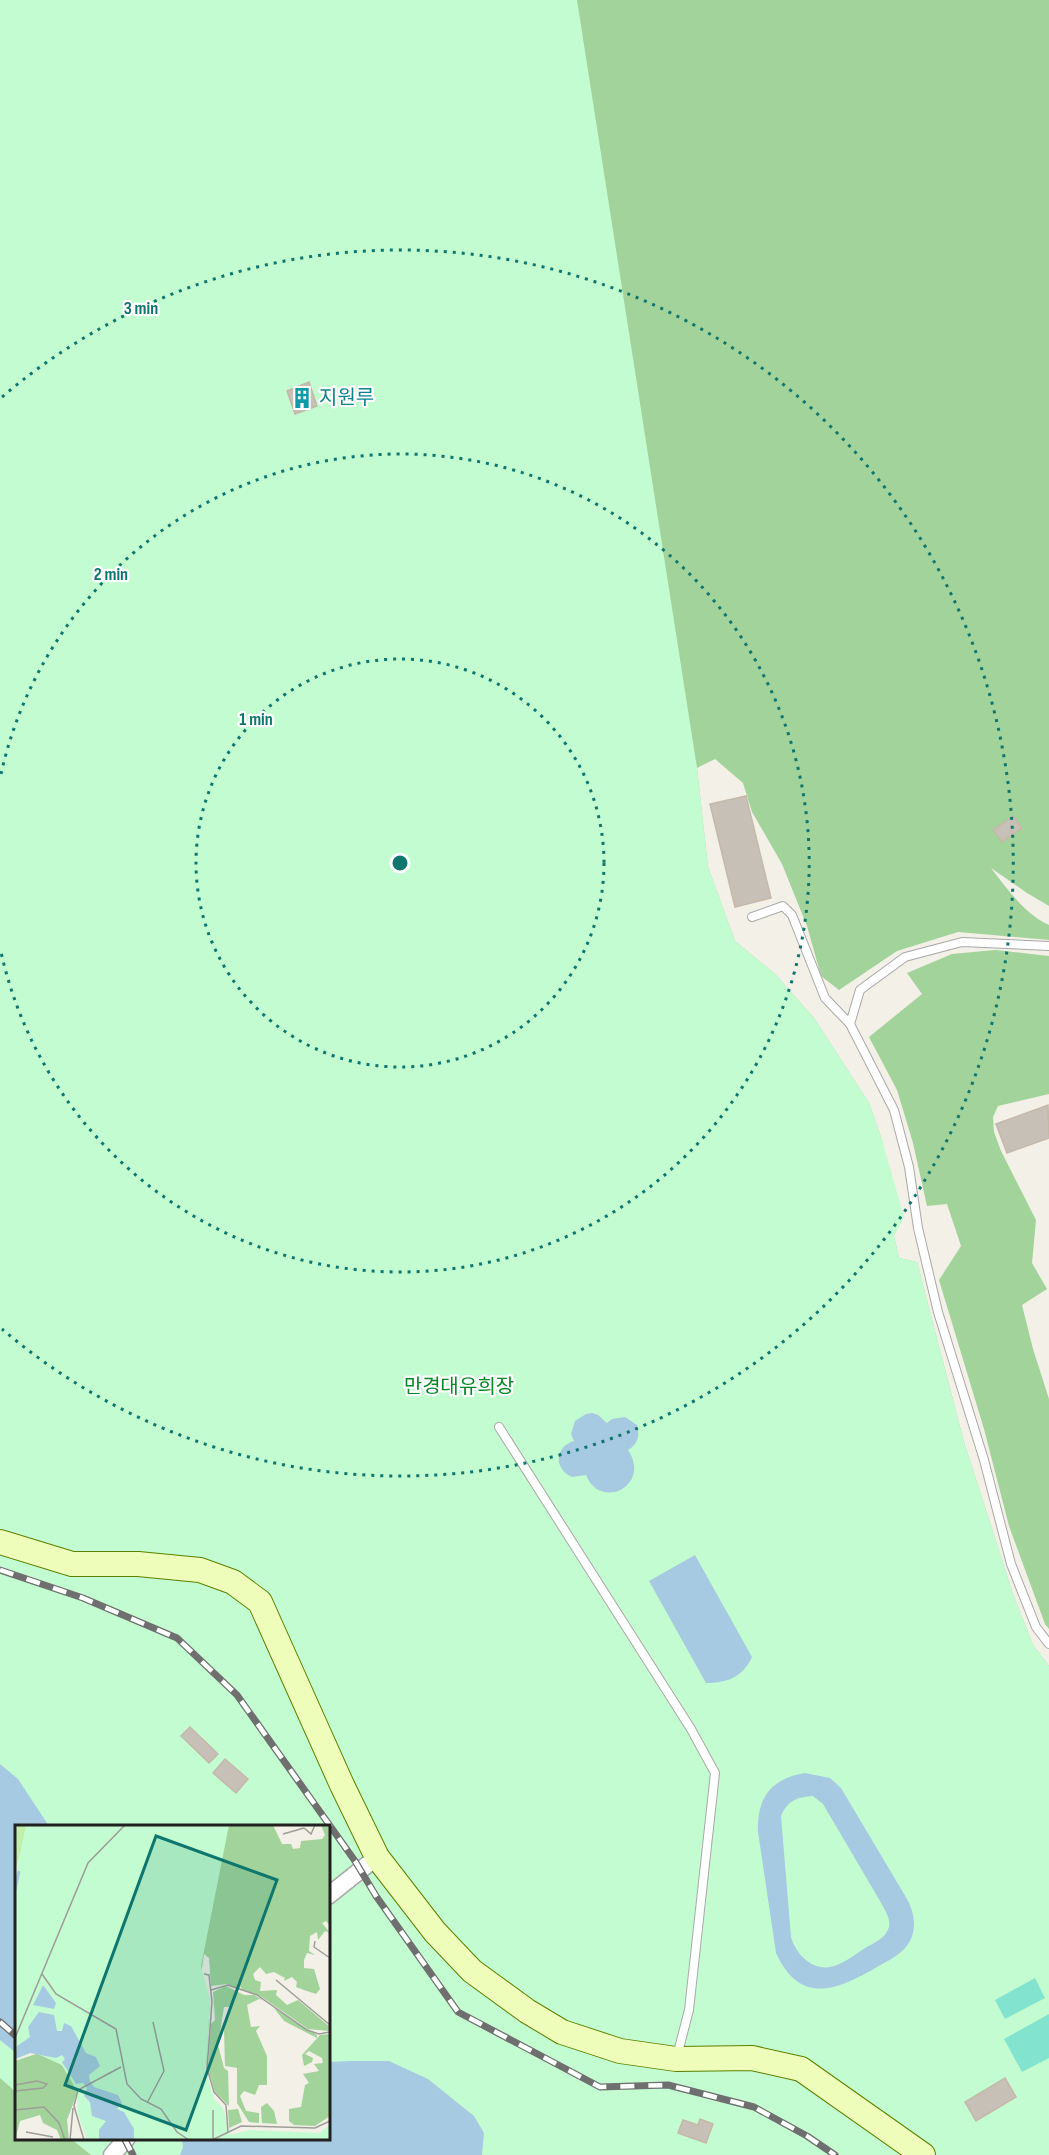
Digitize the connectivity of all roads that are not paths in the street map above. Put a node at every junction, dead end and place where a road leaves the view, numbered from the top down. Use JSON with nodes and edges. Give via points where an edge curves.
{"nodes":[{"id":1,"x":752,"y":917,"type":"dead end"},
{"id":2,"x":1049,"y":946,"type":"edge"},
{"id":3,"x":850,"y":1024,"type":"junction"},
{"id":4,"x":499,"y":1427,"type":"dead end"},
{"id":5,"x":0,"y":1542,"type":"edge"},
{"id":6,"x":1049,"y":1644,"type":"edge"},
{"id":7,"x":377,"y":1857,"type":"junction"},
{"id":8,"x":330,"y":1894,"type":"edge"},
{"id":9,"x":676,"y":2059,"type":"junction"},
{"id":10,"x":126,"y":2140,"type":"edge"},
{"id":11,"x":112,"y":2155,"type":"edge"},
{"id":12,"x":923,"y":2155,"type":"edge"}],
"edges":[{"from":1,"to":3,"type":"lane","via":[[783,906],[792,915],[825,998]]},
{"from":2,"to":3,"type":"lane","via":[[962,942],[905,957],[860,990]]},
{"from":3,"to":6,"type":"lane","via":[[894,1110],[938,1312],[984,1460],[1011,1564],[1036,1627]]},
{"from":4,"to":9,"type":"lane","via":[[715,1773],[689,2010]]},
{"from":5,"to":7,"type":"street","via":[[72,1564],[138,1564],[201,1570],[233,1582],[260,1602]]},
{"from":7,"to":8,"type":"street"},
{"from":7,"to":9,"type":"street","via":[[442,1940],[472,1971],[527,2011],[562,2032],[620,2051]]},
{"from":9,"to":12,"type":"street","via":[[752,2058],[801,2069]]},
{"from":10,"to":11,"type":"street"}]}
